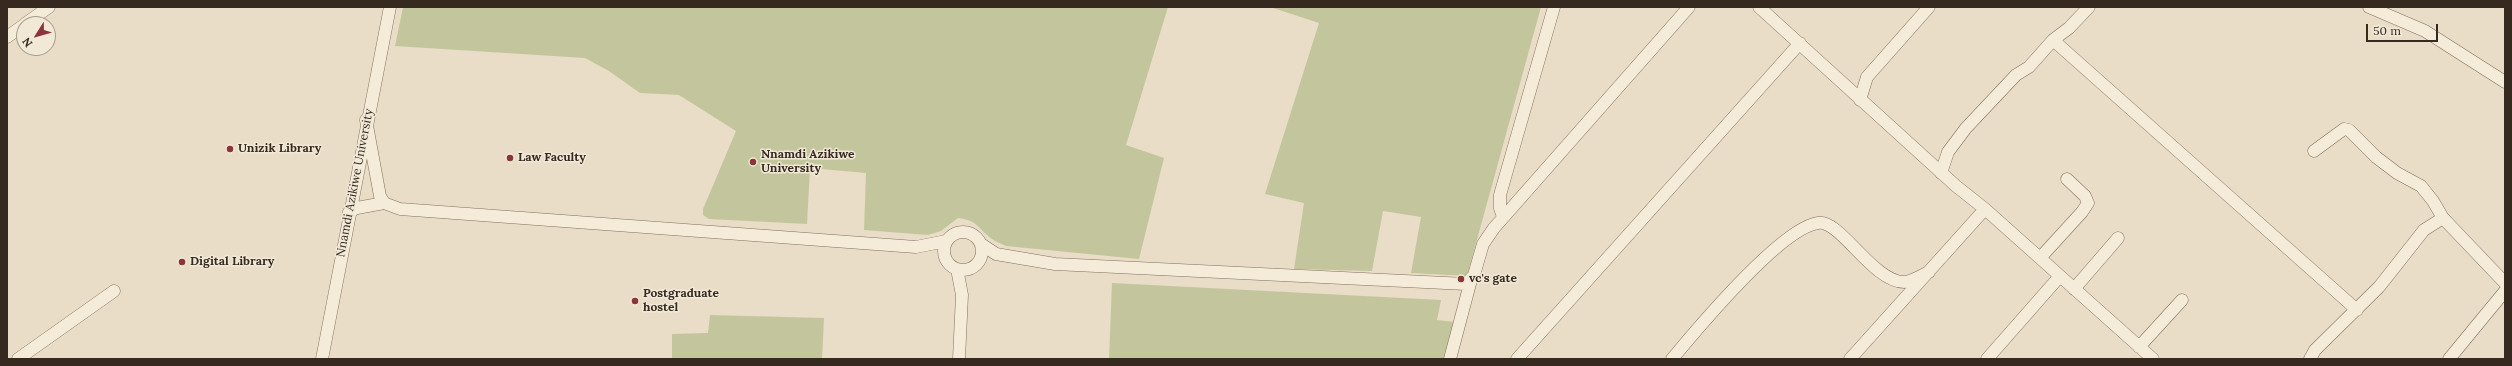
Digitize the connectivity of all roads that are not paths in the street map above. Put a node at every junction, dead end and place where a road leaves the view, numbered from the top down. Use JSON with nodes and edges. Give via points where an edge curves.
{"nodes":[{"id":1,"x":49,"y":7,"type":"edge"},
{"id":2,"x":390,"y":7,"type":"edge"},
{"id":3,"x":1554,"y":7,"type":"edge"},
{"id":4,"x":1689,"y":7,"type":"edge"},
{"id":5,"x":1759,"y":7,"type":"edge"},
{"id":6,"x":1929,"y":7,"type":"edge"},
{"id":7,"x":2089,"y":7,"type":"edge"},
{"id":8,"x":2369,"y":7,"type":"edge"},
{"id":9,"x":36,"y":16,"type":"edge"},
{"id":10,"x":16,"y":30,"type":"edge"},
{"id":11,"x":7,"y":36,"type":"edge"},
{"id":12,"x":2053,"y":40,"type":"junction"},
{"id":13,"x":1800,"y":43,"type":"junction"},
{"id":14,"x":2505,"y":82,"type":"edge"},
{"id":15,"x":1860,"y":100,"type":"junction"},
{"id":16,"x":366,"y":120,"type":"junction"},
{"id":17,"x":2314,"y":151,"type":"dead end"},
{"id":18,"x":1941,"y":172,"type":"junction"},
{"id":19,"x":2067,"y":179,"type":"dead end"},
{"id":20,"x":384,"y":203,"type":"junction"},
{"id":21,"x":1985,"y":209,"type":"junction"},
{"id":22,"x":349,"y":212,"type":"junction"},
{"id":23,"x":1503,"y":217,"type":"junction"},
{"id":24,"x":2443,"y":218,"type":"junction"},
{"id":25,"x":2118,"y":238,"type":"dead end"},
{"id":26,"x":946,"y":241,"type":"junction"},
{"id":27,"x":981,"y":244,"type":"junction"},
{"id":28,"x":916,"y":247,"type":"junction"},
{"id":29,"x":996,"y":254,"type":"junction"},
{"id":30,"x":945,"y":258,"type":"junction"},
{"id":31,"x":2040,"y":258,"type":"junction"},
{"id":32,"x":976,"y":264,"type":"junction"},
{"id":33,"x":957,"y":269,"type":"junction"},
{"id":34,"x":1929,"y":272,"type":"junction"},
{"id":35,"x":2060,"y":276,"type":"junction"},
{"id":36,"x":1471,"y":280,"type":"junction"},
{"id":37,"x":2505,"y":283,"type":"edge"},
{"id":38,"x":2074,"y":288,"type":"junction"},
{"id":39,"x":114,"y":291,"type":"dead end"},
{"id":40,"x":2505,"y":291,"type":"edge"},
{"id":41,"x":962,"y":295,"type":"junction"},
{"id":42,"x":2182,"y":300,"type":"dead end"},
{"id":43,"x":2357,"y":310,"type":"junction"},
{"id":44,"x":2139,"y":347,"type":"junction"},
{"id":45,"x":18,"y":359,"type":"edge"},
{"id":46,"x":322,"y":359,"type":"edge"},
{"id":47,"x":959,"y":359,"type":"edge"},
{"id":48,"x":1450,"y":359,"type":"edge"},
{"id":49,"x":1517,"y":359,"type":"edge"},
{"id":50,"x":1672,"y":359,"type":"edge"},
{"id":51,"x":1850,"y":359,"type":"edge"},
{"id":52,"x":1987,"y":359,"type":"edge"},
{"id":53,"x":2153,"y":359,"type":"edge"},
{"id":54,"x":2310,"y":359,"type":"edge"},
{"id":55,"x":2449,"y":359,"type":"edge"}],
"edges":[{"from":1,"to":9,"type":"street"},
{"from":2,"to":16,"type":"street","name":"Nnamdi Azikiwe University"},
{"from":3,"to":23,"type":"street","via":[[1500,195]]},
{"from":4,"to":23,"type":"street","via":[[1572,136],[1532,187]]},
{"from":5,"to":13,"type":"street"},
{"from":6,"to":15,"type":"street","via":[[1867,77]]},
{"from":7,"to":12,"type":"street","via":[[2070,28]]},
{"from":8,"to":14,"type":"street","via":[[2425,31]]},
{"from":10,"to":11,"type":"street"},
{"from":12,"to":18,"type":"street","via":[[2030,67],[2016,75],[1966,128],[1948,152]]},
{"from":12,"to":43,"type":"street"},
{"from":13,"to":15,"type":"street"},
{"from":13,"to":49,"type":"street"},
{"from":15,"to":18,"type":"street"},
{"from":16,"to":20,"type":"street","via":[[380,196]]},
{"from":16,"to":22,"type":"street","name":"Nnamdi Azikiwe University"},
{"from":17,"to":24,"type":"street","via":[[2344,129],[2349,130],[2376,157],[2420,186]]},
{"from":18,"to":21,"type":"street"},
{"from":19,"to":31,"type":"street","via":[[2085,196],[2088,203]]},
{"from":20,"to":22,"type":"street"},
{"from":20,"to":28,"type":"street","via":[[400,209]]},
{"from":21,"to":31,"type":"street"},
{"from":21,"to":34,"type":"street"},
{"from":22,"to":46,"type":"street","name":"Nnamdi Azikiwe University"},
{"from":23,"to":36,"type":"street","via":[[1483,244]]},
{"from":24,"to":37,"type":"street"},
{"from":24,"to":43,"type":"street","via":[[2424,230],[2379,287]]},
{"from":25,"to":38,"type":"street"},
{"from":26,"to":27,"type":"street","via":[[952,235],[964,232],[976,237]]},
{"from":26,"to":28,"type":"street"},
{"from":26,"to":30,"type":"street"},
{"from":27,"to":29,"type":"street"},
{"from":27,"to":32,"type":"street","via":[[982,253]]},
{"from":28,"to":30,"type":"street"},
{"from":29,"to":32,"type":"street"},
{"from":29,"to":36,"type":"street","via":[[1054,264],[1460,286]]},
{"from":30,"to":33,"type":"street"},
{"from":31,"to":35,"type":"street"},
{"from":32,"to":33,"type":"street","via":[[965,270]]},
{"from":32,"to":41,"type":"street"},
{"from":33,"to":41,"type":"street"},
{"from":34,"to":50,"type":"street","via":[[1904,282],[1891,279],[1836,231],[1818,222],[1788,238],[1760,263],[1720,301]]},
{"from":34,"to":51,"type":"street"},
{"from":35,"to":38,"type":"street"},
{"from":35,"to":52,"type":"street"},
{"from":36,"to":48,"type":"street"},
{"from":38,"to":44,"type":"street"},
{"from":39,"to":45,"type":"street"},
{"from":40,"to":55,"type":"street"},
{"from":41,"to":47,"type":"street"},
{"from":42,"to":44,"type":"street"},
{"from":43,"to":54,"type":"street","via":[[2315,350]]},
{"from":44,"to":53,"type":"street"}]}
